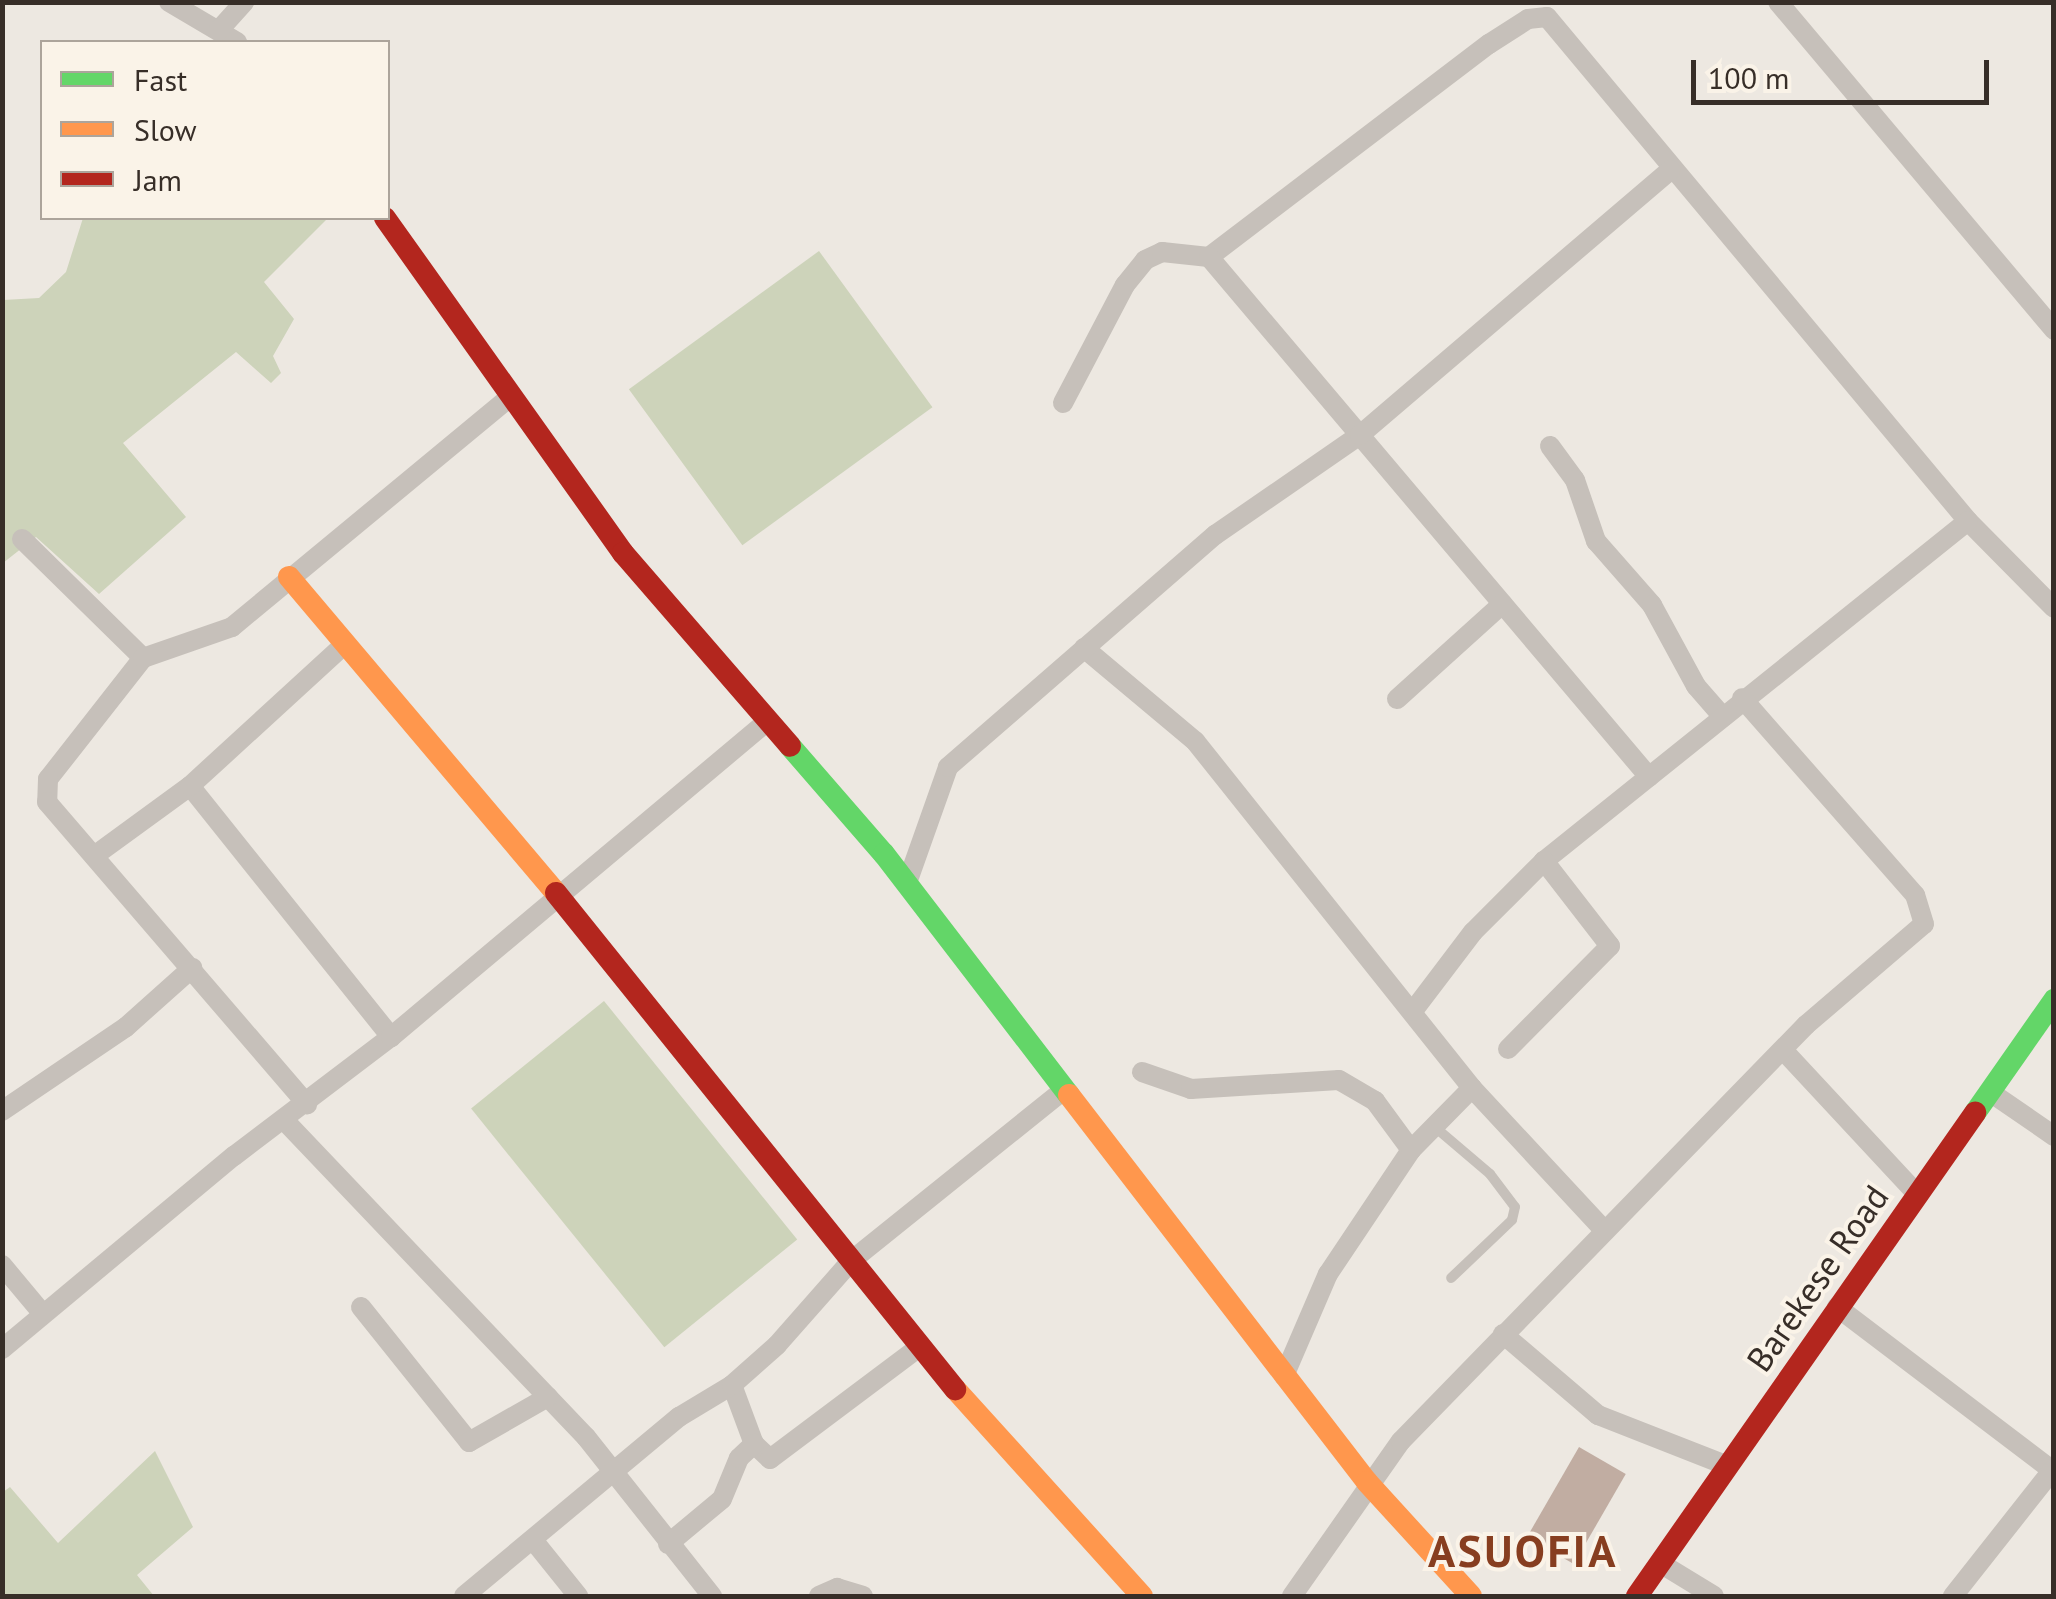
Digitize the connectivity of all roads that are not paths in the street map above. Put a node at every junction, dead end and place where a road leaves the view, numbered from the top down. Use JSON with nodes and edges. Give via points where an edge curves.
{"nodes":[{"id":1,"x":169,"y":2,"type":"edge"},
{"id":2,"x":244,"y":2,"type":"edge"},
{"id":3,"x":1778,"y":2,"type":"edge"},
{"id":4,"x":219,"y":30,"type":"junction"},
{"id":5,"x":234,"y":40,"type":"edge"},
{"id":6,"x":1670,"y":170,"type":"junction"},
{"id":7,"x":386,"y":220,"type":"edge"},
{"id":8,"x":1208,"y":257,"type":"junction"},
{"id":9,"x":2054,"y":330,"type":"edge"},
{"id":10,"x":511,"y":396,"type":"junction"},
{"id":11,"x":1064,"y":404,"type":"dead end"},
{"id":12,"x":1360,"y":435,"type":"junction"},
{"id":13,"x":1550,"y":446,"type":"dead end"},
{"id":14,"x":1968,"y":522,"type":"junction"},
{"id":15,"x":22,"y":538,"type":"dead end"},
{"id":16,"x":289,"y":577,"type":"junction"},
{"id":17,"x":1502,"y":604,"type":"junction"},
{"id":18,"x":2054,"y":608,"type":"edge"},
{"id":19,"x":345,"y":644,"type":"junction"},
{"id":20,"x":1084,"y":648,"type":"junction"},
{"id":21,"x":143,"y":658,"type":"junction"},
{"id":22,"x":1742,"y":698,"type":"junction"},
{"id":23,"x":1397,"y":699,"type":"dead end"},
{"id":24,"x":1723,"y":716,"type":"junction"},
{"id":25,"x":767,"y":721,"type":"junction"},
{"id":26,"x":1649,"y":777,"type":"junction"},
{"id":27,"x":190,"y":786,"type":"junction"},
{"id":28,"x":94,"y":856,"type":"junction"},
{"id":29,"x":1544,"y":861,"type":"junction"},
{"id":30,"x":908,"y":883,"type":"junction"},
{"id":31,"x":558,"y":895,"type":"junction"},
{"id":32,"x":192,"y":968,"type":"junction"},
{"id":33,"x":2054,"y":1000,"type":"edge"},
{"id":34,"x":1413,"y":1011,"type":"junction"},
{"id":35,"x":391,"y":1037,"type":"junction"},
{"id":36,"x":1508,"y":1049,"type":"dead end"},
{"id":37,"x":1784,"y":1051,"type":"junction"},
{"id":38,"x":1142,"y":1072,"type":"dead end"},
{"id":39,"x":1472,"y":1088,"type":"junction"},
{"id":40,"x":1064,"y":1090,"type":"junction"},
{"id":41,"x":1990,"y":1092,"type":"junction"},
{"id":42,"x":307,"y":1104,"type":"junction"},
{"id":43,"x":2,"y":1111,"type":"edge"},
{"id":44,"x":284,"y":1120,"type":"junction"},
{"id":45,"x":1436,"y":1128,"type":"junction"},
{"id":46,"x":2054,"y":1136,"type":"edge"},
{"id":47,"x":1412,"y":1150,"type":"junction"},
{"id":48,"x":1918,"y":1195,"type":"junction"},
{"id":49,"x":1604,"y":1230,"type":"junction"},
{"id":50,"x":851,"y":1260,"type":"junction"},
{"id":51,"x":2,"y":1265,"type":"edge"},
{"id":52,"x":1451,"y":1278,"type":"dead end"},
{"id":53,"x":362,"y":1307,"type":"dead end"},
{"id":54,"x":1837,"y":1307,"type":"junction"},
{"id":55,"x":43,"y":1314,"type":"junction"},
{"id":56,"x":1503,"y":1334,"type":"junction"},
{"id":57,"x":918,"y":1348,"type":"junction"},
{"id":58,"x":2,"y":1349,"type":"edge"},
{"id":59,"x":1284,"y":1376,"type":"junction"},
{"id":60,"x":732,"y":1385,"type":"junction"},
{"id":61,"x":548,"y":1397,"type":"junction"},
{"id":62,"x":754,"y":1444,"type":"junction"},
{"id":63,"x":1728,"y":1466,"type":"junction"},
{"id":64,"x":2053,"y":1469,"type":"edge"},
{"id":65,"x":615,"y":1472,"type":"junction"},
{"id":66,"x":1367,"y":1482,"type":"junction"},
{"id":67,"x":533,"y":1540,"type":"junction"},
{"id":68,"x":668,"y":1544,"type":"junction"},
{"id":69,"x":1660,"y":1563,"type":"junction"},
{"id":70,"x":464,"y":1596,"type":"edge"},
{"id":71,"x":578,"y":1596,"type":"edge"},
{"id":72,"x":712,"y":1596,"type":"edge"},
{"id":73,"x":818,"y":1596,"type":"edge"},
{"id":74,"x":863,"y":1596,"type":"edge"},
{"id":75,"x":1142,"y":1596,"type":"edge"},
{"id":76,"x":1292,"y":1596,"type":"edge"},
{"id":77,"x":1471,"y":1596,"type":"edge"},
{"id":78,"x":1637,"y":1596,"type":"edge"},
{"id":79,"x":1714,"y":1596,"type":"edge"},
{"id":80,"x":1953,"y":1596,"type":"edge"}],
"edges":[{"from":1,"to":4,"type":"street"},
{"from":2,"to":4,"type":"street"},
{"from":3,"to":9,"type":"street"},
{"from":4,"to":5,"type":"street"},
{"from":6,"to":8,"type":"street","via":[[1569,37],[1547,17],[1528,19]]},
{"from":6,"to":12,"type":"street"},
{"from":6,"to":14,"type":"street"},
{"from":7,"to":10,"type":"street"},
{"from":8,"to":11,"type":"street","via":[[1162,252],[1145,260],[1125,285]]},
{"from":8,"to":12,"type":"street"},
{"from":10,"to":16,"type":"street"},
{"from":10,"to":25,"type":"street","via":[[624,553]]},
{"from":12,"to":17,"type":"street"},
{"from":12,"to":20,"type":"street","via":[[1215,535]]},
{"from":13,"to":24,"type":"street","via":[[1574,480],[1596,541],[1652,604],[1696,686]]},
{"from":14,"to":18,"type":"street"},
{"from":14,"to":22,"type":"street"},
{"from":15,"to":21,"type":"street"},
{"from":16,"to":19,"type":"street"},
{"from":16,"to":21,"type":"street","via":[[232,626]]},
{"from":17,"to":23,"type":"street"},
{"from":17,"to":26,"type":"street"},
{"from":19,"to":27,"type":"street"},
{"from":19,"to":31,"type":"street"},
{"from":20,"to":30,"type":"street","via":[[948,767]]},
{"from":20,"to":34,"type":"street","via":[[1195,741]]},
{"from":21,"to":28,"type":"street","via":[[44,790]]},
{"from":22,"to":24,"type":"street"},
{"from":22,"to":37,"type":"street","via":[[1915,895],[1924,924]]},
{"from":24,"to":26,"type":"street"},
{"from":25,"to":30,"type":"street"},
{"from":25,"to":31,"type":"street"},
{"from":26,"to":29,"type":"street"},
{"from":27,"to":28,"type":"street"},
{"from":27,"to":35,"type":"street"},
{"from":28,"to":32,"type":"street"},
{"from":29,"to":34,"type":"street","via":[[1463,944]]},
{"from":29,"to":36,"type":"street","via":[[1610,946]]},
{"from":30,"to":40,"type":"street"},
{"from":31,"to":35,"type":"street"},
{"from":31,"to":50,"type":"street"},
{"from":32,"to":42,"type":"street"},
{"from":32,"to":43,"type":"street","via":[[126,1028]]},
{"from":33,"to":41,"type":"street","name":"Barekese Road"},
{"from":34,"to":39,"type":"street"},
{"from":35,"to":42,"type":"street"},
{"from":37,"to":48,"type":"street"},
{"from":37,"to":49,"type":"street"},
{"from":38,"to":47,"type":"street","via":[[1191,1089],[1340,1080],[1376,1100]]},
{"from":39,"to":45,"type":"street"},
{"from":39,"to":49,"type":"street"},
{"from":40,"to":50,"type":"street"},
{"from":40,"to":59,"type":"street"},
{"from":41,"to":46,"type":"street"},
{"from":41,"to":48,"type":"street","name":"Barekese Road"},
{"from":42,"to":44,"type":"street"},
{"from":44,"to":55,"type":"street"},
{"from":44,"to":61,"type":"street"},
{"from":45,"to":47,"type":"street"},
{"from":45,"to":52,"type":"lane","via":[[1490,1174],[1514,1207],[1512,1220]]},
{"from":47,"to":59,"type":"street","via":[[1328,1274]]},
{"from":48,"to":54,"type":"street","name":"Barekese Road"},
{"from":49,"to":56,"type":"street"},
{"from":50,"to":57,"type":"street"},
{"from":50,"to":60,"type":"street","via":[[777,1345]]},
{"from":51,"to":55,"type":"street"},
{"from":53,"to":61,"type":"street","via":[[469,1442]]},
{"from":54,"to":63,"type":"street","name":"Barekese Road"},
{"from":54,"to":64,"type":"street"},
{"from":55,"to":58,"type":"street"},
{"from":56,"to":63,"type":"street","via":[[1598,1415]]},
{"from":56,"to":66,"type":"street"},
{"from":57,"to":62,"type":"street","via":[[777,1457],[770,1459]]},
{"from":57,"to":75,"type":"street"},
{"from":59,"to":66,"type":"street"},
{"from":60,"to":62,"type":"street"},
{"from":60,"to":65,"type":"street","via":[[679,1417]]},
{"from":61,"to":65,"type":"street"},
{"from":62,"to":68,"type":"street","via":[[722,1498]]},
{"from":63,"to":69,"type":"street","name":"Barekese Road"},
{"from":64,"to":80,"type":"street"},
{"from":65,"to":67,"type":"street"},
{"from":65,"to":68,"type":"street"},
{"from":66,"to":76,"type":"street"},
{"from":66,"to":77,"type":"street"},
{"from":67,"to":70,"type":"street"},
{"from":67,"to":71,"type":"street"},
{"from":68,"to":72,"type":"street"},
{"from":69,"to":78,"type":"street","name":"Barekese Road"},
{"from":69,"to":79,"type":"street"},
{"from":73,"to":74,"type":"street","via":[[837,1588]]}]}
